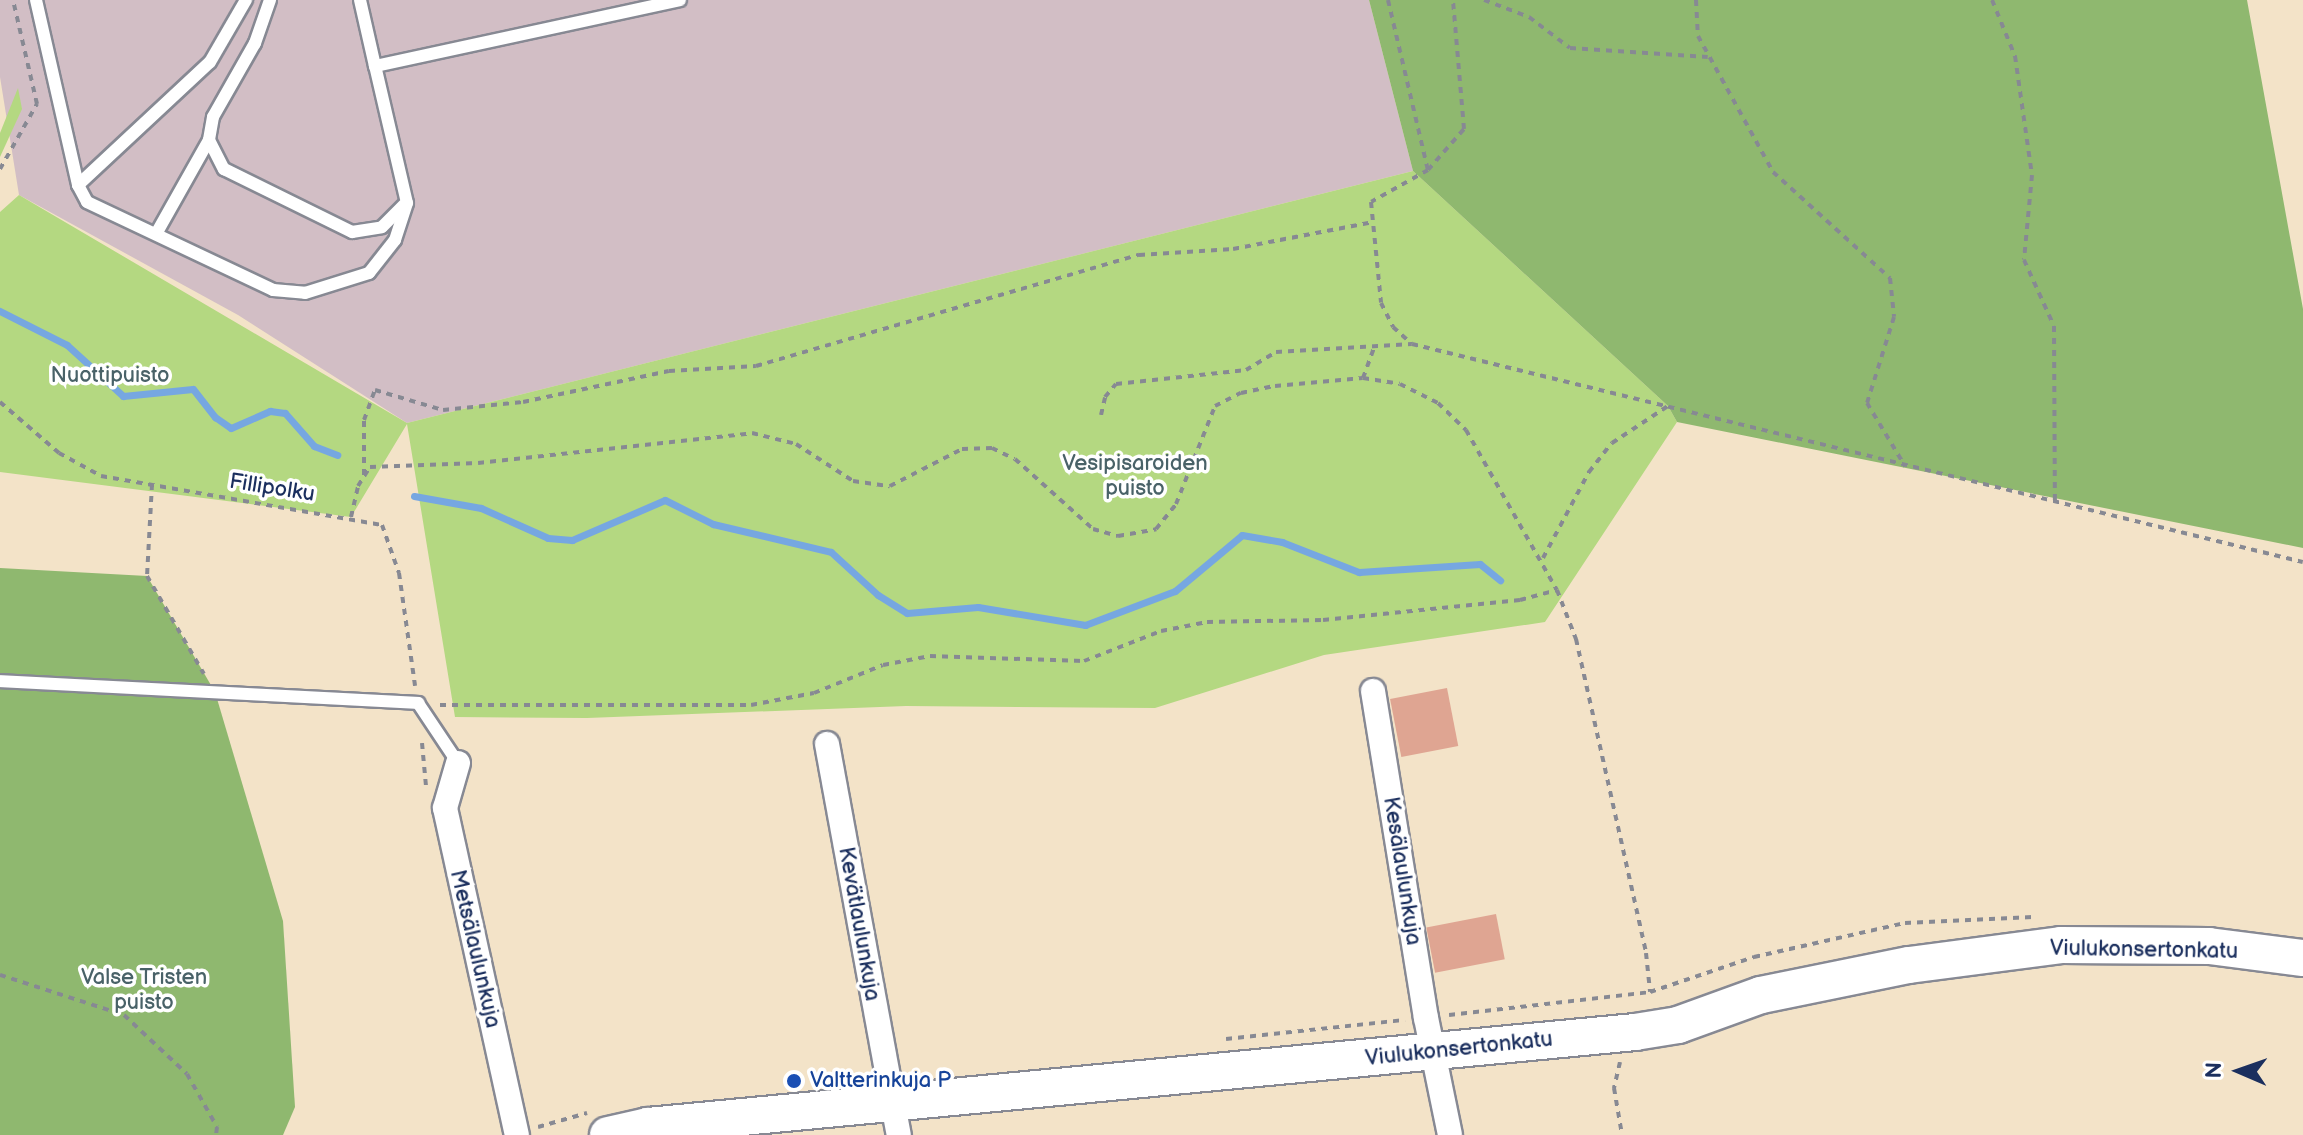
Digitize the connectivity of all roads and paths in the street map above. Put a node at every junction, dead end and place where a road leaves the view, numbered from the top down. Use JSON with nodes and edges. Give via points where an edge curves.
{"nodes":[{"id":1,"x":13,"y":0,"type":"edge"},
{"id":2,"x":36,"y":0,"type":"edge"},
{"id":3,"x":246,"y":0,"type":"edge"},
{"id":4,"x":270,"y":0,"type":"edge"},
{"id":5,"x":360,"y":0,"type":"edge"},
{"id":6,"x":680,"y":0,"type":"edge"},
{"id":7,"x":1388,"y":0,"type":"edge"},
{"id":8,"x":1453,"y":0,"type":"edge"},
{"id":9,"x":1484,"y":0,"type":"edge"},
{"id":10,"x":1696,"y":0,"type":"edge"},
{"id":11,"x":1992,"y":0,"type":"edge"},
{"id":12,"x":1708,"y":57,"type":"junction"},
{"id":13,"x":375,"y":66,"type":"junction"},
{"id":14,"x":209,"y":140,"type":"junction"},
{"id":15,"x":0,"y":169,"type":"edge"},
{"id":16,"x":1428,"y":170,"type":"junction"},
{"id":17,"x":78,"y":185,"type":"junction"},
{"id":18,"x":407,"y":203,"type":"junction"},
{"id":19,"x":1373,"y":222,"type":"junction"},
{"id":20,"x":156,"y":234,"type":"junction"},
{"id":21,"x":1412,"y":344,"type":"junction"},
{"id":22,"x":1374,"y":347,"type":"junction"},
{"id":23,"x":1363,"y":378,"type":"junction"},
{"id":24,"x":0,"y":402,"type":"edge"},
{"id":25,"x":1668,"y":406,"type":"junction"},
{"id":26,"x":1101,"y":415,"type":"dead end"},
{"id":27,"x":1905,"y":467,"type":"junction"},
{"id":28,"x":365,"y":476,"type":"junction"},
{"id":29,"x":152,"y":484,"type":"junction"},
{"id":30,"x":2055,"y":502,"type":"junction"},
{"id":31,"x":351,"y":517,"type":"junction"},
{"id":32,"x":1543,"y":558,"type":"junction"},
{"id":33,"x":2303,"y":562,"type":"edge"},
{"id":34,"x":1557,"y":590,"type":"junction"},
{"id":35,"x":0,"y":681,"type":"edge"},
{"id":36,"x":1373,"y":691,"type":"dead end"},
{"id":37,"x":215,"y":692,"type":"junction"},
{"id":38,"x":418,"y":703,"type":"junction"},
{"id":39,"x":827,"y":744,"type":"dead end"},
{"id":40,"x":458,"y":763,"type":"joint"},
{"id":41,"x":2303,"y":958,"type":"edge"},
{"id":42,"x":0,"y":975,"type":"edge"},
{"id":43,"x":1635,"y":1032,"type":"junction"},
{"id":44,"x":1432,"y":1052,"type":"junction"},
{"id":45,"x":896,"y":1120,"type":"edge"},
{"id":46,"x":216,"y":1135,"type":"edge"},
{"id":47,"x":517,"y":1135,"type":"edge"},
{"id":48,"x":608,"y":1135,"type":"edge"},
{"id":49,"x":1450,"y":1135,"type":"edge"},
{"id":50,"x":1622,"y":1135,"type":"edge"}],
"edges":[{"from":1,"to":15,"type":"path","via":[[37,104]]},
{"from":2,"to":17,"type":"lane"},
{"from":3,"to":17,"type":"lane","via":[[210,62]]},
{"from":4,"to":14,"type":"lane","via":[[255,43],[213,117]]},
{"from":5,"to":13,"type":"lane"},
{"from":6,"to":13,"type":"lane"},
{"from":7,"to":16,"type":"path"},
{"from":8,"to":16,"type":"path","via":[[1464,129]]},
{"from":9,"to":12,"type":"path","via":[[1529,17],[1570,48]]},
{"from":10,"to":12,"type":"path","via":[[1698,36]]},
{"from":11,"to":30,"type":"path","via":[[2015,56],[2032,175],[2024,260],[2054,326]]},
{"from":12,"to":27,"type":"path","via":[[1773,172],[1890,278],[1894,317],[1867,403]]},
{"from":13,"to":18,"type":"lane"},
{"from":14,"to":18,"type":"lane","via":[[224,169],[352,232],[382,227]]},
{"from":14,"to":20,"type":"lane"},
{"from":16,"to":19,"type":"path","via":[[1371,202]]},
{"from":17,"to":20,"type":"lane","via":[[87,202]]},
{"from":18,"to":20,"type":"lane","via":[[395,240],[369,273],[305,293],[273,290]]},
{"from":19,"to":21,"type":"path","via":[[1381,303],[1393,327]]},
{"from":19,"to":28,"type":"path","via":[[1233,249],[1139,255],[756,366],[669,371],[523,402],[443,410],[375,390],[364,420]]},
{"from":21,"to":22,"type":"path"},
{"from":21,"to":25,"type":"path"},
{"from":22,"to":23,"type":"path"},
{"from":22,"to":26,"type":"path","via":[[1276,352],[1246,370],[1116,384],[1105,397]]},
{"from":23,"to":28,"type":"path","via":[[1275,386],[1241,393],[1215,406],[1176,504],[1156,529],[1118,536],[1093,529],[1015,459],[992,448],[962,449],[890,486],[853,481],[796,444],[752,433],[478,463],[370,467]]},
{"from":23,"to":32,"type":"path","via":[[1413,390],[1438,403],[1466,430]]},
{"from":24,"to":29,"type":"path","name":"Fillipolku","via":[[59,453],[101,476]]},
{"from":25,"to":27,"type":"path"},
{"from":25,"to":32,"type":"path","via":[[1612,443],[1589,472]]},
{"from":27,"to":30,"type":"path"},
{"from":28,"to":31,"type":"path"},
{"from":29,"to":31,"type":"path","name":"Fillipolku"},
{"from":29,"to":37,"type":"path","via":[[147,576]]},
{"from":30,"to":33,"type":"path"},
{"from":31,"to":38,"type":"path","name":"Fillipolku","via":[[382,525],[389,536]]},
{"from":32,"to":34,"type":"path"},
{"from":34,"to":38,"type":"path","via":[[1520,600],[1323,620],[1207,622],[1161,631],[1084,661],[930,656],[883,665],[814,693],[751,705]]},
{"from":34,"to":43,"type":"path","via":[[1576,639],[1646,953],[1650,992]]},
{"from":35,"to":37,"type":"lane"},
{"from":36,"to":44,"type":"street","name":"Kesälaulunkuja"},
{"from":37,"to":38,"type":"lane"},
{"from":38,"to":40,"type":"lane"},
{"from":39,"to":45,"type":"street","name":"Kevätlaulunkuja"},
{"from":40,"to":47,"type":"street","name":"Metsälaulunkuja","via":[[445,808]]},
{"from":41,"to":43,"type":"street","name":"Viulukonsertonkatu","via":[[2209,946],[2061,945],[1849,977],[1761,995],[1678,1025]]},
{"from":42,"to":46,"type":"path","via":[[124,1015],[187,1074],[217,1127]]},
{"from":43,"to":44,"type":"street","name":"Viulukonsertonkatu"},
{"from":43,"to":50,"type":"path","via":[[1616,1070]]},
{"from":44,"to":45,"type":"street","name":"Viulukonsertonkatu"},
{"from":44,"to":49,"type":"street","name":"Kesälaulunkuja"},
{"from":45,"to":48,"type":"street","name":"Viulukonsertonkatu","via":[[648,1126]]}]}
